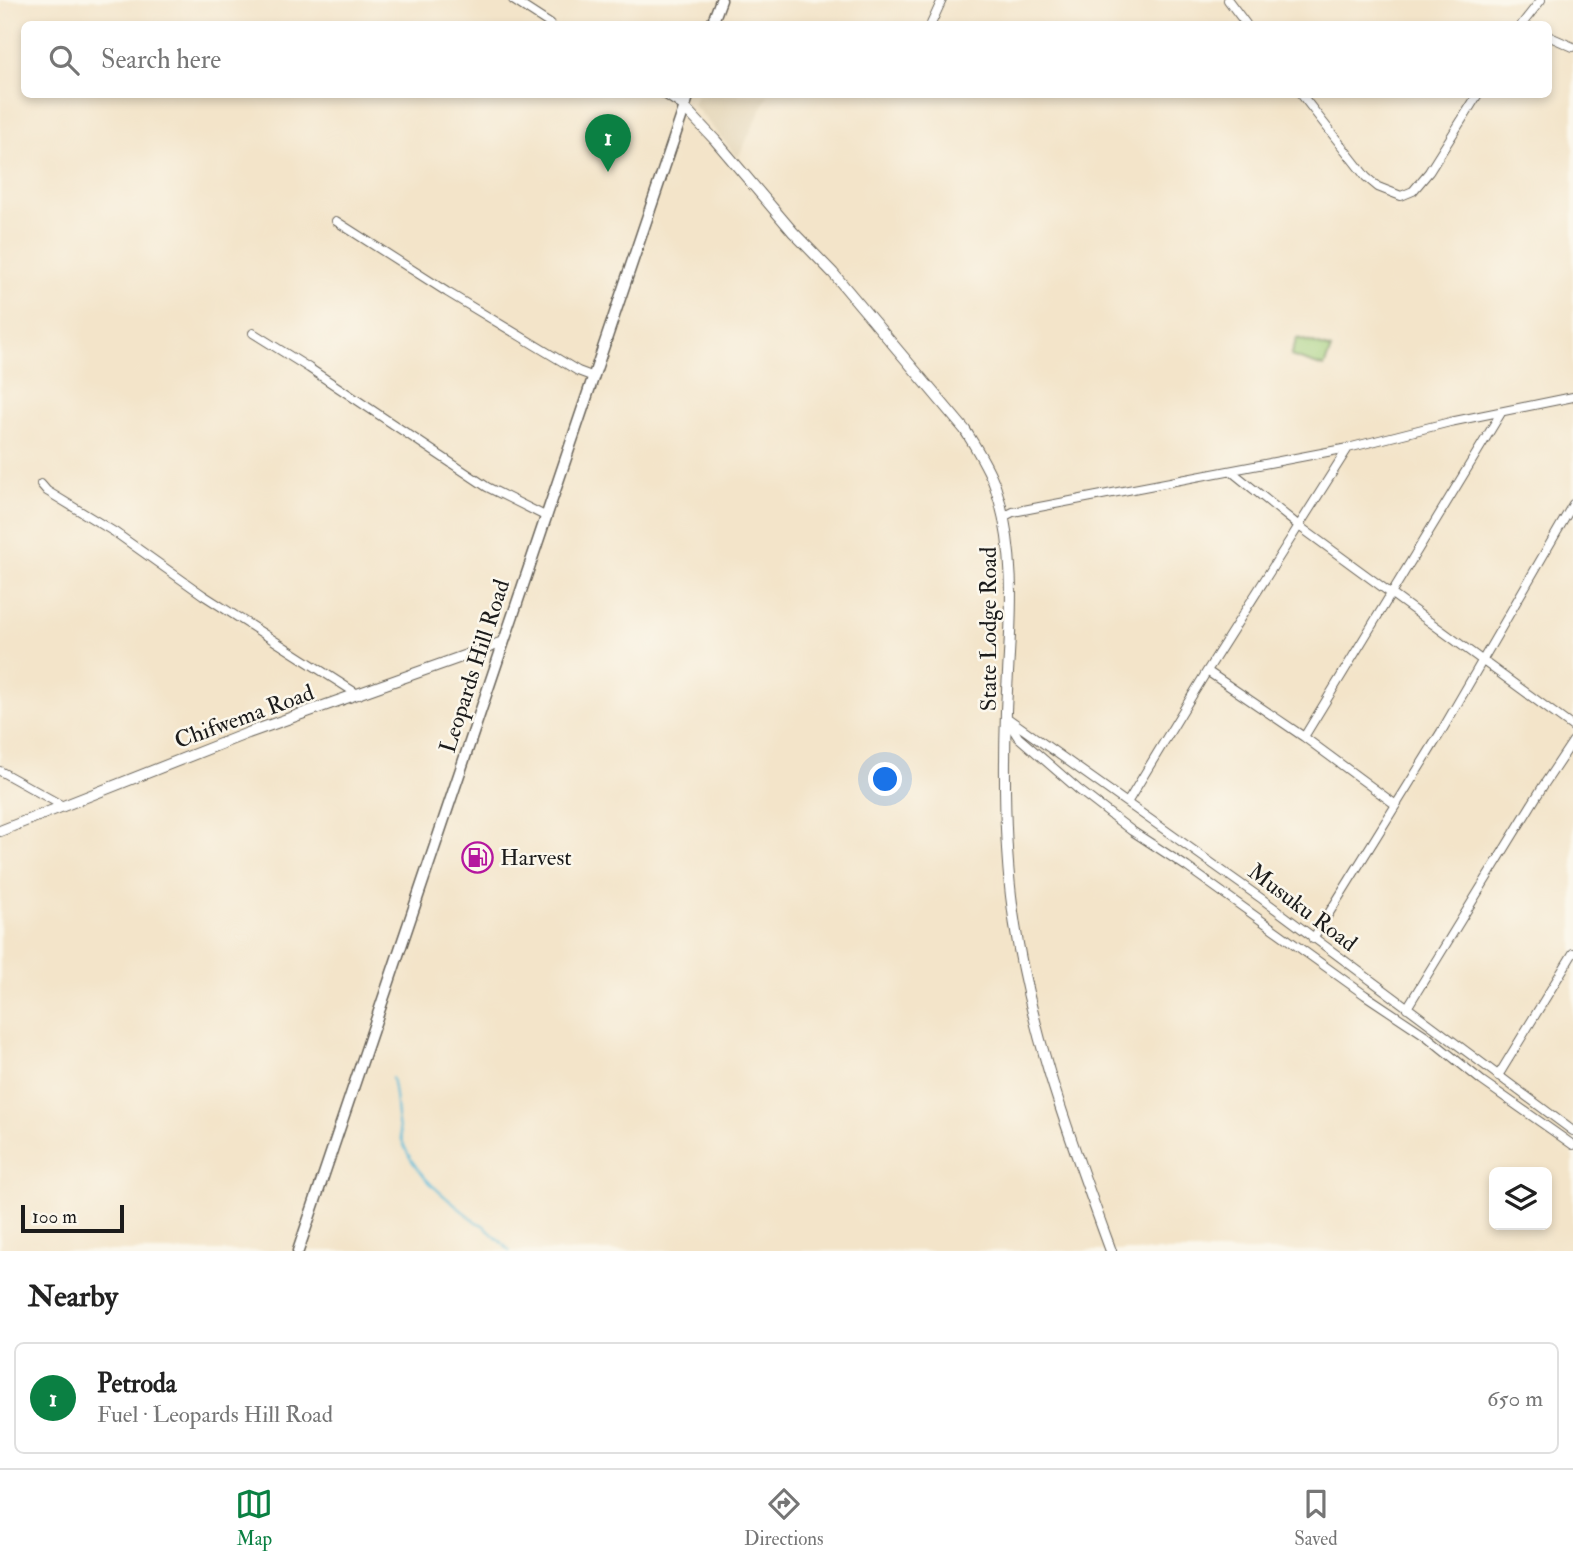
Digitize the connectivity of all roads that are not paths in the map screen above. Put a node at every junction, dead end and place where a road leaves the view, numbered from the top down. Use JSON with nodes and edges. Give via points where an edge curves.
{"nodes":[{"id":1,"x":513,"y":0,"type":"edge"},
{"id":2,"x":721,"y":0,"type":"edge"},
{"id":3,"x":942,"y":0,"type":"edge"},
{"id":4,"x":1228,"y":0,"type":"edge"},
{"id":5,"x":1541,"y":0,"type":"edge"},
{"id":6,"x":545,"y":21,"type":"edge"},
{"id":7,"x":713,"y":21,"type":"edge"},
{"id":8,"x":932,"y":21,"type":"edge"},
{"id":9,"x":1244,"y":21,"type":"edge"},
{"id":10,"x":1524,"y":21,"type":"edge"},
{"id":11,"x":1552,"y":37,"type":"edge"},
{"id":12,"x":1573,"y":47,"type":"edge"},
{"id":13,"x":670,"y":98,"type":"edge"},
{"id":14,"x":687,"y":98,"type":"edge"},
{"id":15,"x":1304,"y":98,"type":"edge"},
{"id":16,"x":1475,"y":98,"type":"edge"},
{"id":17,"x":684,"y":107,"type":"junction"},
{"id":18,"x":337,"y":221,"type":"dead end"},
{"id":19,"x":253,"y":333,"type":"dead end"},
{"id":20,"x":594,"y":377,"type":"junction"},
{"id":21,"x":1573,"y":397,"type":"edge"},
{"id":22,"x":1501,"y":413,"type":"junction"},
{"id":23,"x":1348,"y":448,"type":"junction"},
{"id":24,"x":1231,"y":471,"type":"junction"},
{"id":25,"x":41,"y":484,"type":"dead end"},
{"id":26,"x":1573,"y":504,"type":"edge"},
{"id":27,"x":547,"y":517,"type":"junction"},
{"id":28,"x":1003,"y":517,"type":"junction"},
{"id":29,"x":1299,"y":526,"type":"junction"},
{"id":30,"x":1391,"y":595,"type":"junction"},
{"id":31,"x":503,"y":642,"type":"junction"},
{"id":32,"x":1483,"y":660,"type":"junction"},
{"id":33,"x":1207,"y":671,"type":"junction"},
{"id":34,"x":359,"y":695,"type":"junction"},
{"id":35,"x":1006,"y":718,"type":"junction"},
{"id":36,"x":1573,"y":727,"type":"edge"},
{"id":37,"x":1304,"y":737,"type":"junction"},
{"id":38,"x":1573,"y":741,"type":"edge"},
{"id":39,"x":0,"y":771,"type":"edge"},
{"id":40,"x":1127,"y":803,"type":"junction"},
{"id":41,"x":1396,"y":805,"type":"junction"},
{"id":42,"x":63,"y":806,"type":"junction"},
{"id":43,"x":0,"y":831,"type":"edge"},
{"id":44,"x":1313,"y":939,"type":"junction"},
{"id":45,"x":1573,"y":953,"type":"edge"},
{"id":46,"x":1407,"y":1008,"type":"junction"},
{"id":47,"x":1498,"y":1076,"type":"junction"},
{"id":48,"x":1573,"y":1131,"type":"edge"},
{"id":49,"x":1573,"y":1145,"type":"edge"},
{"id":50,"x":299,"y":1251,"type":"edge"},
{"id":51,"x":1111,"y":1251,"type":"edge"}],
"edges":[{"from":1,"to":6,"type":"street"},
{"from":2,"to":7,"type":"main road"},
{"from":3,"to":8,"type":"street"},
{"from":4,"to":9,"type":"street"},
{"from":5,"to":10,"type":"street"},
{"from":11,"to":12,"type":"street"},
{"from":13,"to":17,"type":"street"},
{"from":14,"to":17,"type":"main road","name":"Leopards Hill Road"},
{"from":15,"to":16,"type":"street","via":[[1366,177],[1401,196],[1413,191],[1429,172]]},
{"from":17,"to":20,"type":"main road","name":"Leopards Hill Road"},
{"from":17,"to":28,"type":"street","name":"State Lodge Road","via":[[965,430],[995,485]]},
{"from":18,"to":20,"type":"street","via":[[447,292]]},
{"from":19,"to":27,"type":"street","via":[[487,487]]},
{"from":20,"to":27,"type":"main road","name":"Leopards Hill Road"},
{"from":21,"to":22,"type":"street"},
{"from":22,"to":23,"type":"street"},
{"from":22,"to":30,"type":"street"},
{"from":23,"to":24,"type":"street"},
{"from":23,"to":29,"type":"street"},
{"from":24,"to":28,"type":"street"},
{"from":24,"to":29,"type":"street"},
{"from":25,"to":34,"type":"street"},
{"from":26,"to":32,"type":"street"},
{"from":27,"to":31,"type":"main road","name":"Leopards Hill Road"},
{"from":28,"to":35,"type":"street","name":"State Lodge Road","via":[[1012,604]]},
{"from":29,"to":30,"type":"street"},
{"from":29,"to":33,"type":"street"},
{"from":30,"to":32,"type":"street"},
{"from":30,"to":37,"type":"street"},
{"from":31,"to":34,"type":"street","name":"Chifwema Road"},
{"from":31,"to":50,"type":"main road","name":"Leopards Hill Road"},
{"from":32,"to":36,"type":"street"},
{"from":32,"to":41,"type":"street"},
{"from":33,"to":37,"type":"street"},
{"from":33,"to":40,"type":"street"},
{"from":34,"to":42,"type":"street","name":"Chifwema Road"},
{"from":35,"to":40,"type":"street","name":"Musuku Road"},
{"from":35,"to":49,"type":"street","via":[[1026,745],[1132,831],[1425,1035]]},
{"from":35,"to":51,"type":"street","name":"State Lodge Road","via":[[1010,896],[1023,965],[1038,1035]]},
{"from":37,"to":41,"type":"street"},
{"from":38,"to":46,"type":"street"},
{"from":39,"to":42,"type":"street"},
{"from":40,"to":44,"type":"street","name":"Musuku Road"},
{"from":41,"to":44,"type":"street"},
{"from":42,"to":43,"type":"street","name":"Chifwema Road"},
{"from":44,"to":46,"type":"street","name":"Musuku Road"},
{"from":45,"to":47,"type":"street"},
{"from":46,"to":47,"type":"street","name":"Musuku Road"},
{"from":47,"to":48,"type":"street","name":"Musuku Road"}]}
